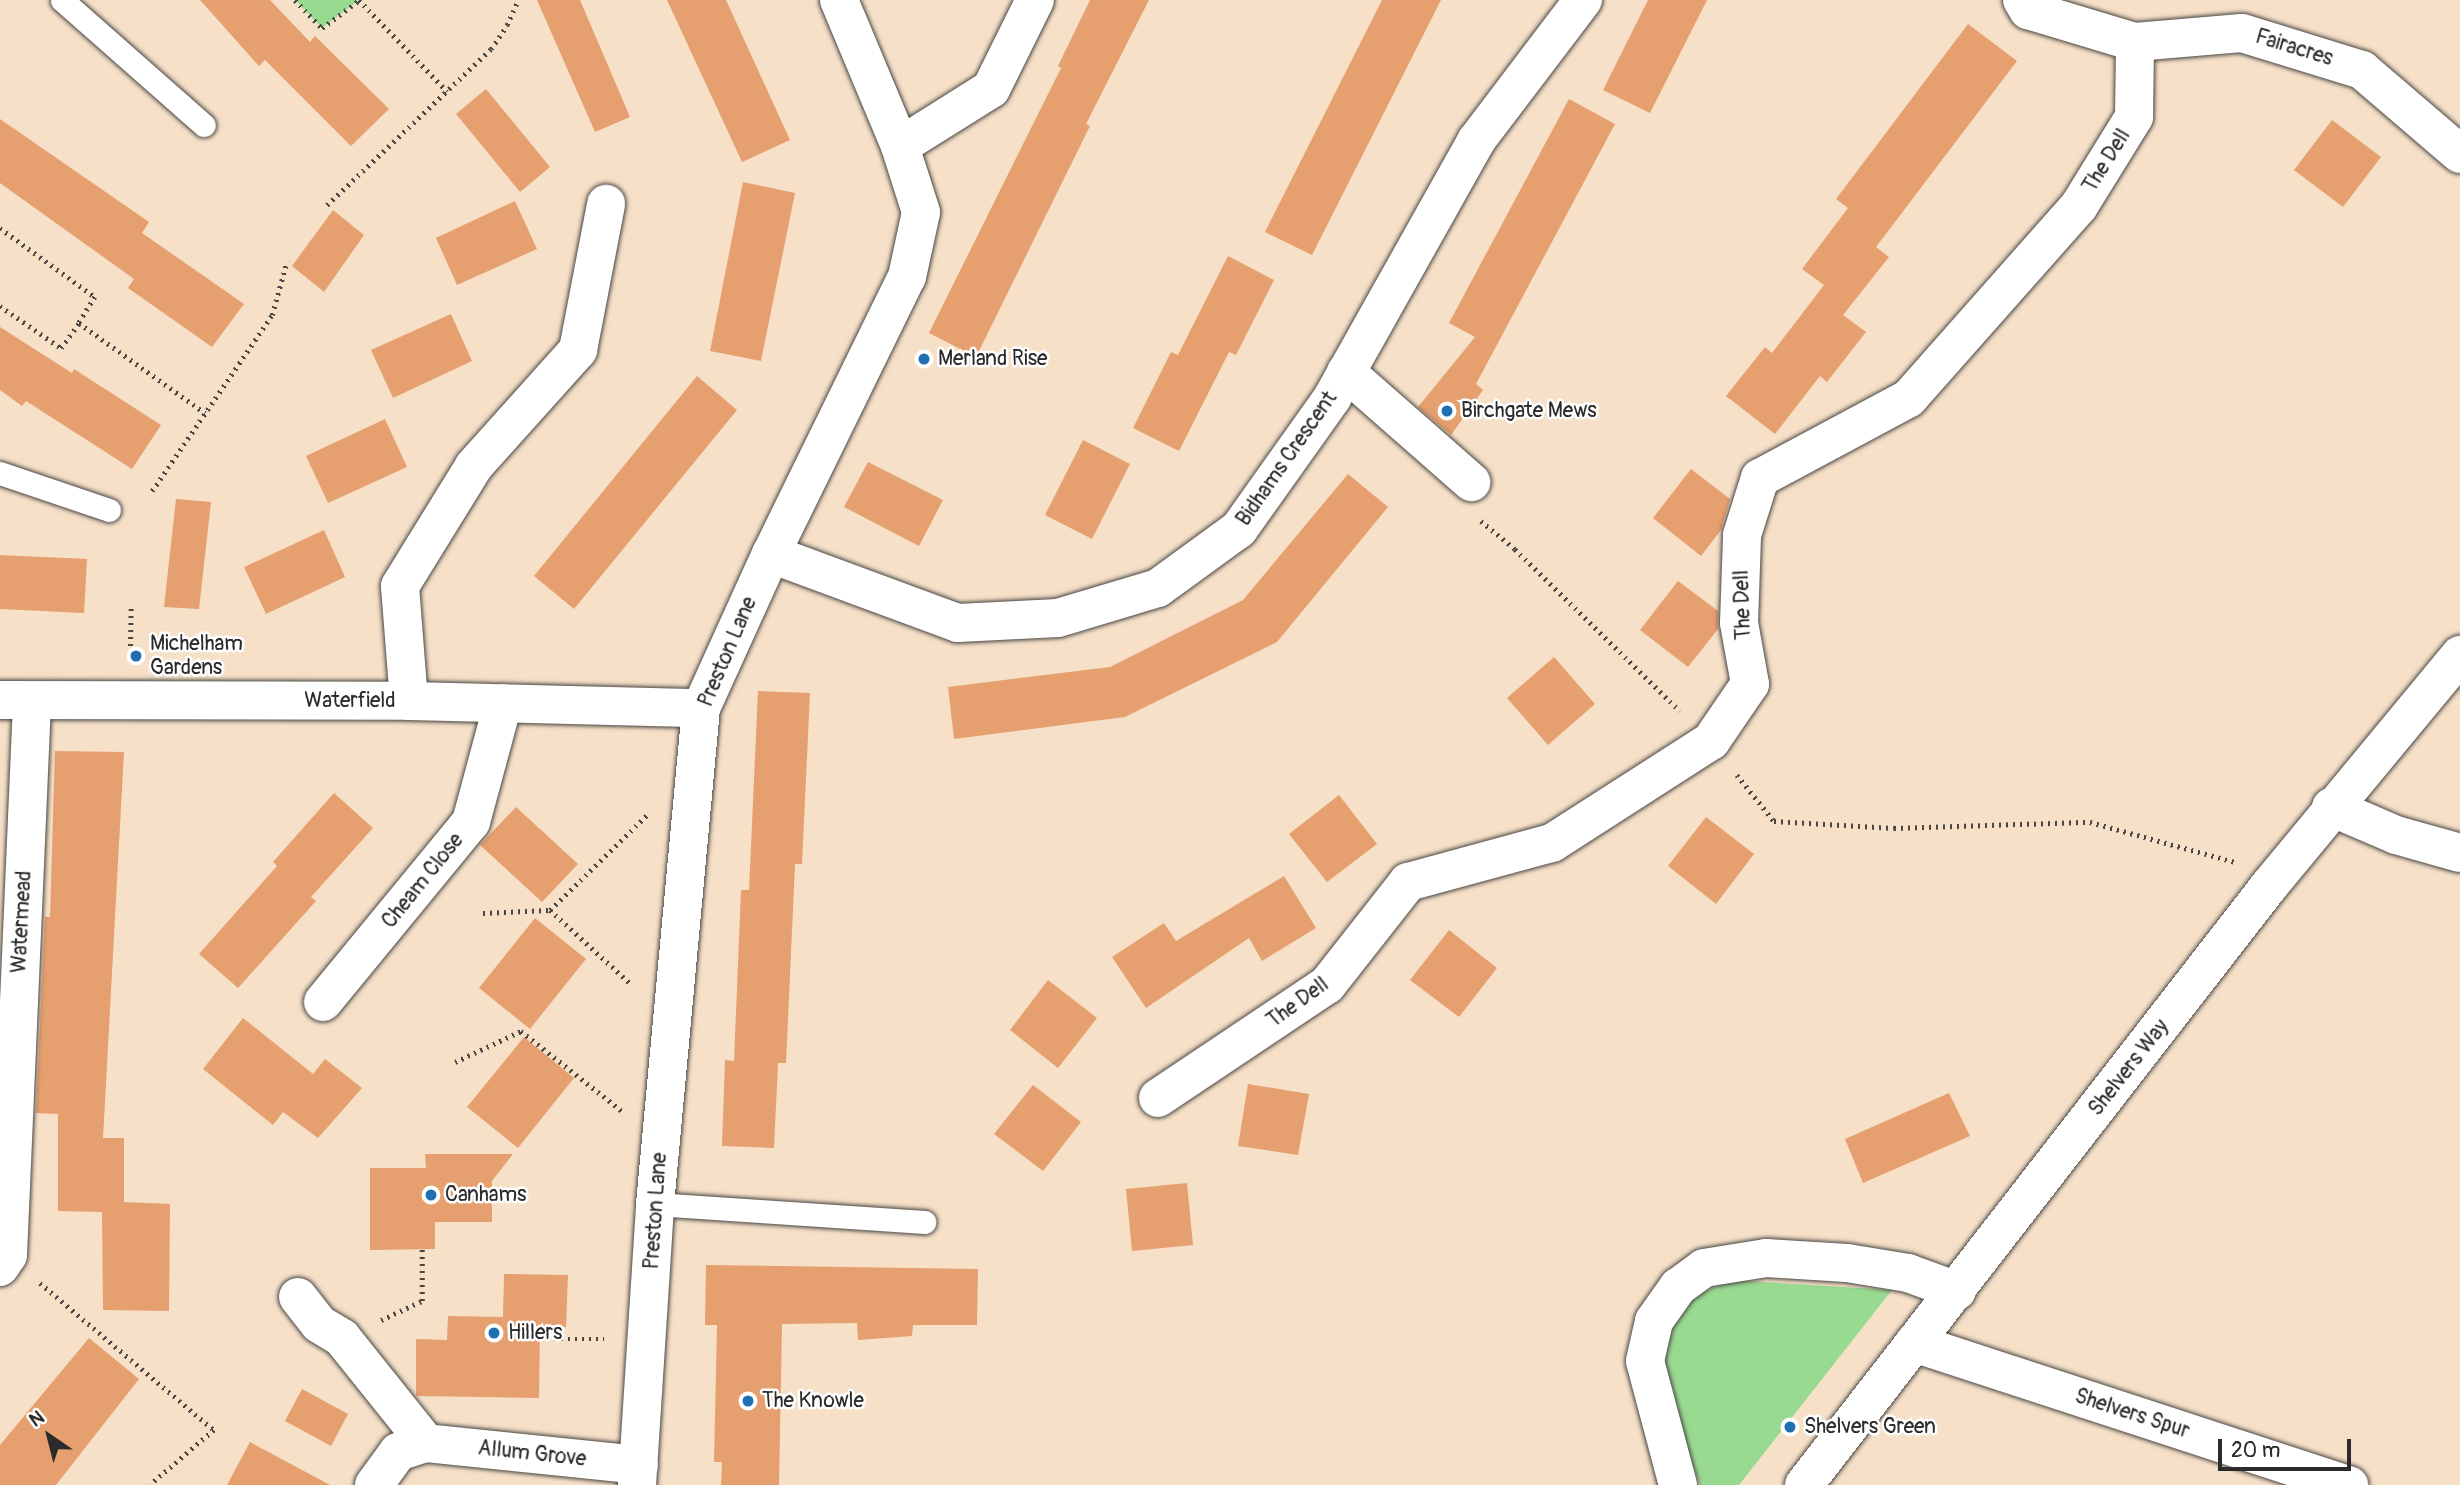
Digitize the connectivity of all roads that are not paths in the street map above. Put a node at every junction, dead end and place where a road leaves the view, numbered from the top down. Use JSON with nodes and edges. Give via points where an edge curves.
{"nodes":[{"id":1,"x":62,"y":0,"type":"edge"},
{"id":2,"x":839,"y":0,"type":"edge"},
{"id":3,"x":1034,"y":0,"type":"edge"},
{"id":4,"x":1583,"y":0,"type":"edge"},
{"id":5,"x":2022,"y":0,"type":"edge"},
{"id":6,"x":2135,"y":42,"type":"junction"},
{"id":7,"x":204,"y":125,"type":"dead end"},
{"id":8,"x":900,"y":146,"type":"junction"},
{"id":9,"x":2460,"y":154,"type":"edge"},
{"id":10,"x":606,"y":204,"type":"dead end"},
{"id":11,"x":1346,"y":372,"type":"junction"},
{"id":12,"x":0,"y":473,"type":"edge"},
{"id":13,"x":1471,"y":482,"type":"dead end"},
{"id":14,"x":109,"y":510,"type":"dead end"},
{"id":15,"x":771,"y":554,"type":"junction"},
{"id":16,"x":2460,"y":655,"type":"edge"},
{"id":17,"x":16,"y":701,"type":"edge"},
{"id":18,"x":409,"y":701,"type":"junction"},
{"id":19,"x":503,"y":703,"type":"junction"},
{"id":20,"x":701,"y":708,"type":"junction"},
{"id":21,"x":2331,"y":807,"type":"junction"},
{"id":22,"x":2460,"y":853,"type":"edge"},
{"id":23,"x":323,"y":1002,"type":"dead end"},
{"id":24,"x":1158,"y":1098,"type":"dead end"},
{"id":25,"x":655,"y":1204,"type":"junction"},
{"id":26,"x":923,"y":1222,"type":"dead end"},
{"id":27,"x":4,"y":1261,"type":"edge"},
{"id":28,"x":1957,"y":1291,"type":"junction"},
{"id":29,"x":298,"y":1297,"type":"dead end"},
{"id":30,"x":1914,"y":1343,"type":"junction"},
{"id":31,"x":426,"y":1443,"type":"junction"},
{"id":32,"x":638,"y":1475,"type":"edge"},
{"id":33,"x":374,"y":1485,"type":"edge"},
{"id":34,"x":1678,"y":1485,"type":"edge"},
{"id":35,"x":1804,"y":1485,"type":"edge"},
{"id":36,"x":2349,"y":1485,"type":"edge"}],
"edges":[{"from":1,"to":7,"type":"lane"},
{"from":2,"to":8,"type":"street"},
{"from":3,"to":8,"type":"street","via":[[990,89]]},
{"from":4,"to":11,"type":"street","name":"Bidhams Crescent","via":[[1476,141]]},
{"from":5,"to":6,"type":"street","name":"Fairacres","via":[[2028,10]]},
{"from":6,"to":9,"type":"street","name":"Fairacres","via":[[2242,33],[2362,69]]},
{"from":6,"to":24,"type":"street","name":"The Dell","via":[[2134,117],[2079,206],[1909,398],[1760,478],[1742,535],[1739,622],[1750,684],[1711,741],[1552,842],[1408,882],[1327,985]]},
{"from":8,"to":15,"type":"street","name":"Preston Lane","via":[[922,212],[907,277]]},
{"from":10,"to":18,"type":"street","via":[[578,350],[474,466],[400,586]]},
{"from":11,"to":13,"type":"street"},
{"from":11,"to":15,"type":"street","name":"Bidhams Crescent","via":[[1239,529],[1157,588],[1058,618],[958,623]]},
{"from":12,"to":14,"type":"lane"},
{"from":15,"to":20,"type":"street","name":"Preston Lane"},
{"from":16,"to":21,"type":"street","name":"Shelvers Way"},
{"from":17,"to":18,"type":"street","name":"Waterfield"},
{"from":17,"to":27,"type":"street","name":"Watermead"},
{"from":18,"to":19,"type":"street","name":"Waterfield"},
{"from":19,"to":20,"type":"street","name":"Waterfield"},
{"from":19,"to":23,"type":"street","name":"Cheam Close","via":[[471,821]]},
{"from":20,"to":25,"type":"street","name":"Preston Lane"},
{"from":21,"to":22,"type":"street","via":[[2396,835]]},
{"from":21,"to":28,"type":"street","name":"Shelvers Way"},
{"from":25,"to":26,"type":"lane"},
{"from":25,"to":32,"type":"street","name":"Preston Lane"},
{"from":28,"to":30,"type":"street","name":"Shelvers Way"},
{"from":28,"to":34,"type":"street","via":[[1908,1273],[1847,1263],[1766,1258],[1704,1268],[1678,1287],[1654,1321],[1644,1361]]},
{"from":29,"to":31,"type":"street","via":[[319,1324],[342,1338]]},
{"from":30,"to":35,"type":"street","name":"Shelvers Way"},
{"from":30,"to":36,"type":"street","name":"Shelvers Spur"},
{"from":31,"to":32,"type":"street","name":"Allum Grove"},
{"from":31,"to":33,"type":"street","name":"Allum Grove","via":[[398,1452]]}]}
